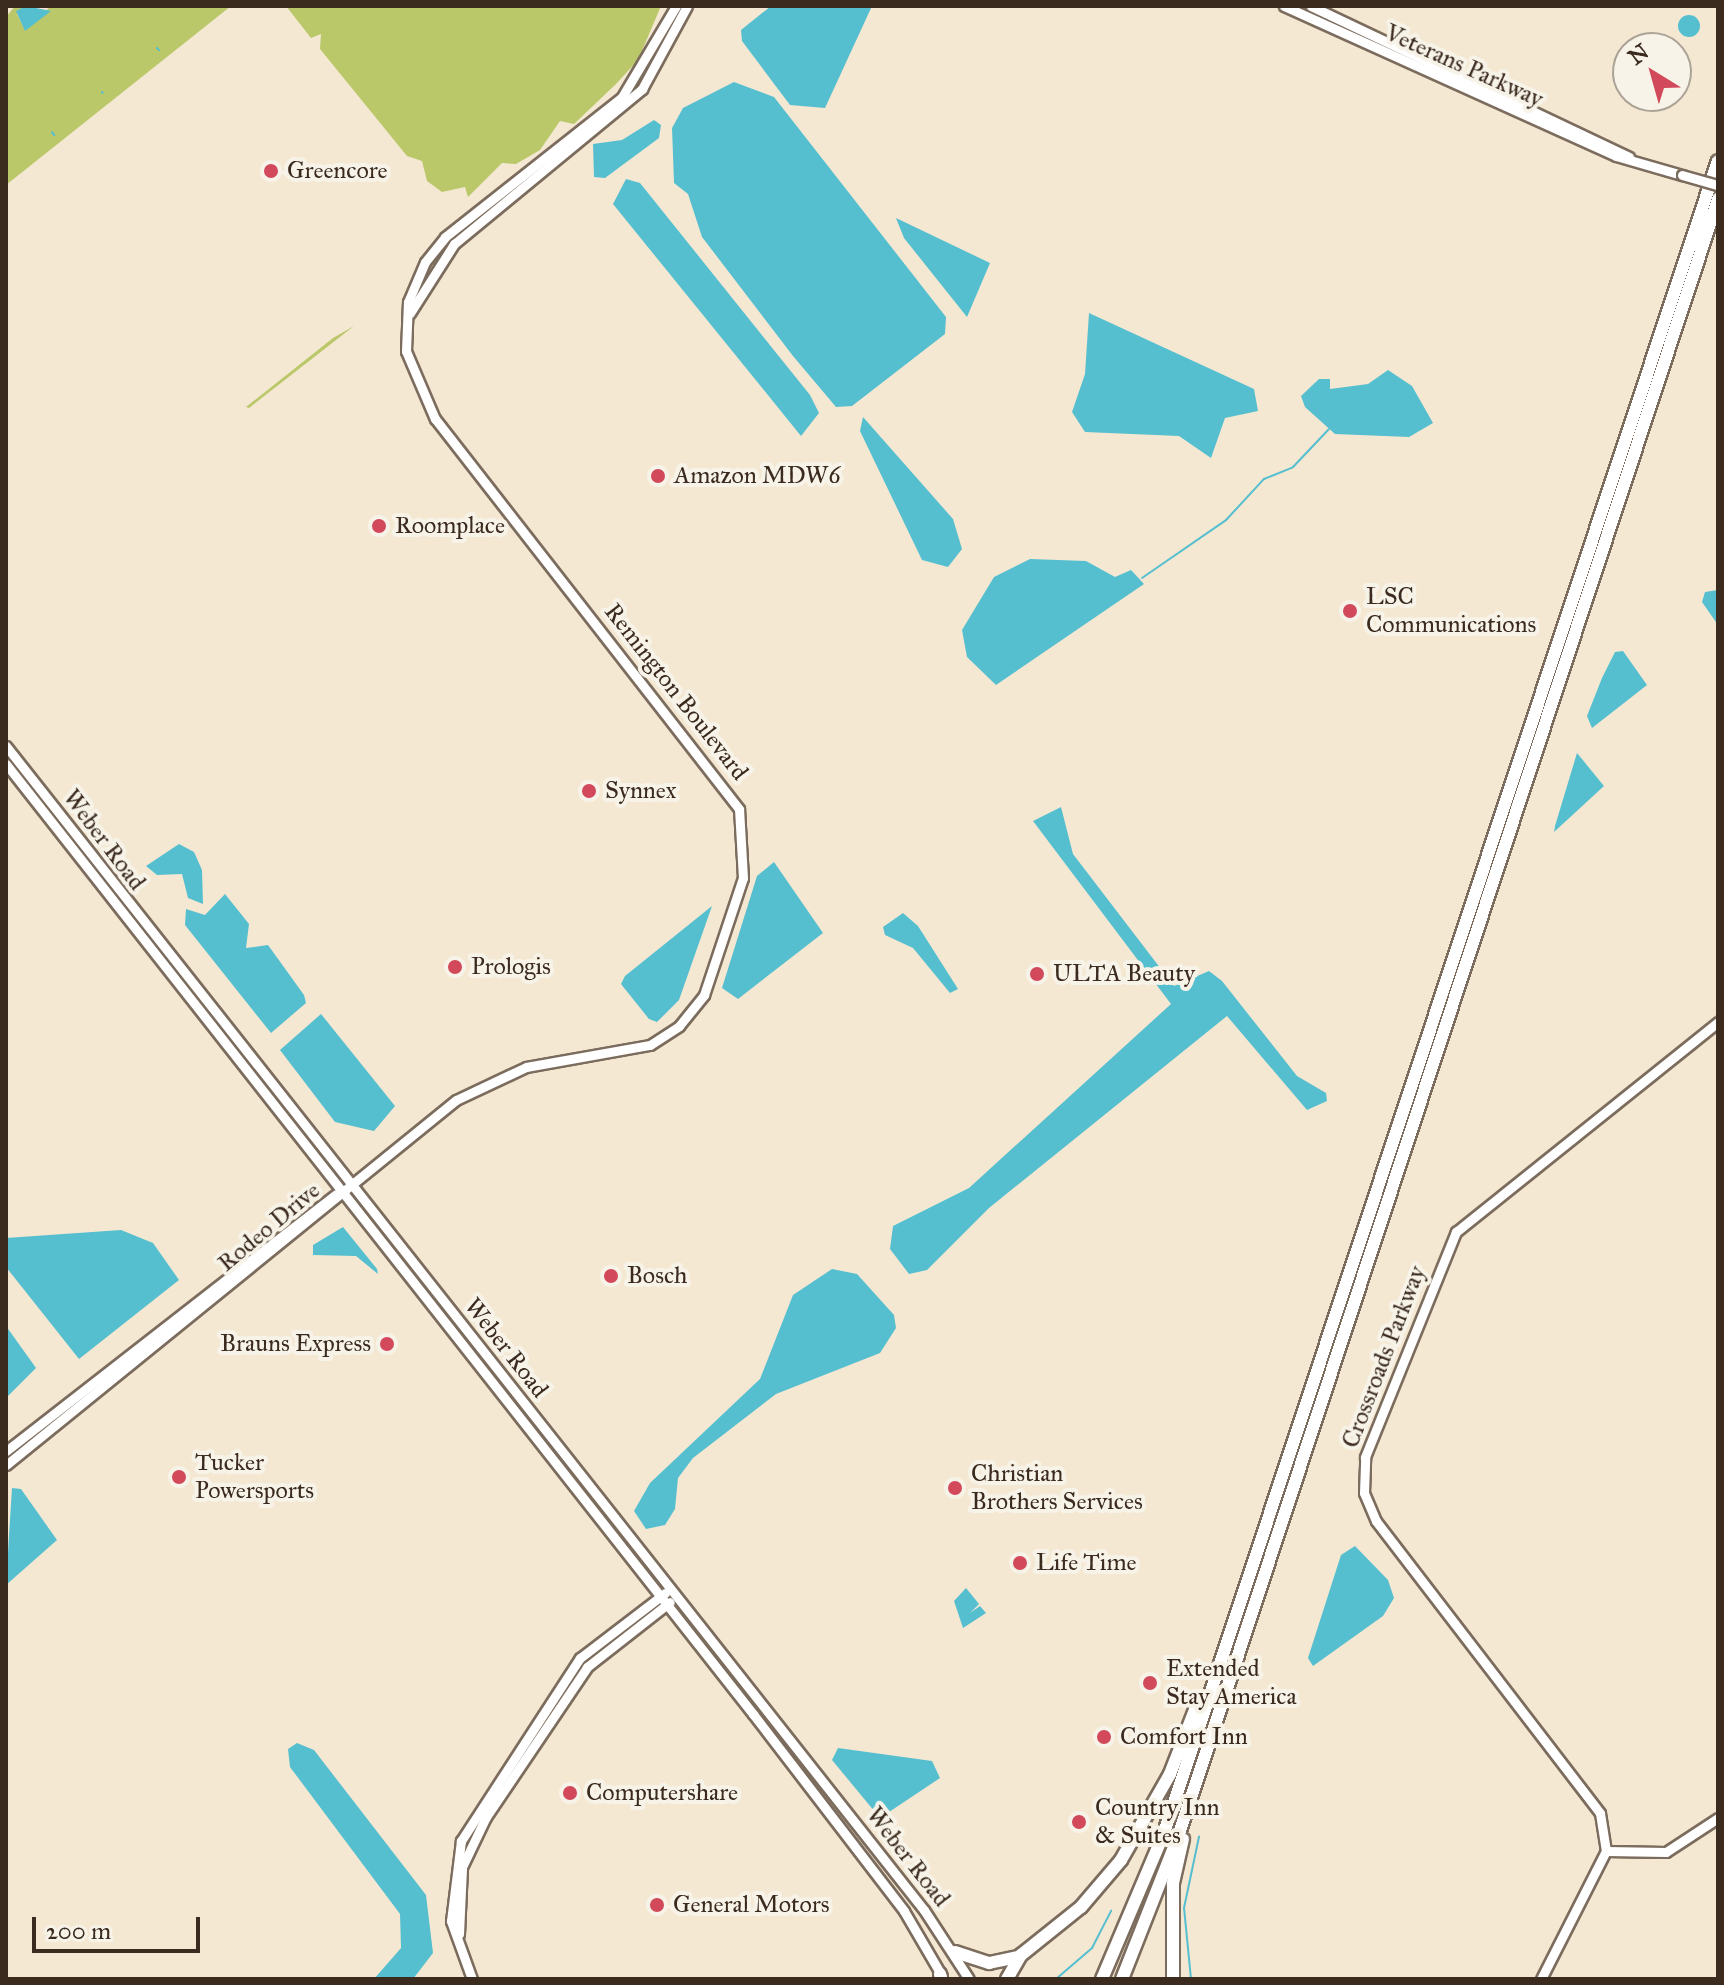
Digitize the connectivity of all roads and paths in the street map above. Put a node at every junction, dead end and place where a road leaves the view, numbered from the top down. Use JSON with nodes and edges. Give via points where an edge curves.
{"nodes":[{"id":1,"x":676,"y":6,"type":"edge"},
{"id":2,"x":687,"y":6,"type":"edge"},
{"id":3,"x":1284,"y":6,"type":"edge"},
{"id":4,"x":1311,"y":6,"type":"edge"},
{"id":5,"x":1629,"y":157,"type":"junction"},
{"id":6,"x":1718,"y":161,"type":"edge"},
{"id":7,"x":1718,"y":185,"type":"edge"},
{"id":8,"x":1718,"y":199,"type":"edge"},
{"id":9,"x":406,"y":324,"type":"junction"},
{"id":10,"x":6,"y":746,"type":"edge"},
{"id":11,"x":6,"y":764,"type":"edge"},
{"id":12,"x":1718,"y":1022,"type":"edge"},
{"id":13,"x":353,"y":1183,"type":"junction"},
{"id":14,"x":339,"y":1193,"type":"junction"},
{"id":15,"x":6,"y":1451,"type":"edge"},
{"id":16,"x":6,"y":1465,"type":"edge"},
{"id":17,"x":674,"y":1593,"type":"junction"},
{"id":18,"x":663,"y":1601,"type":"junction"},
{"id":19,"x":1236,"y":1650,"type":"junction"},
{"id":20,"x":1216,"y":1671,"type":"junction"},
{"id":21,"x":1718,"y":1818,"type":"edge"},
{"id":22,"x":1606,"y":1851,"type":"junction"},
{"id":23,"x":955,"y":1952,"type":"junction"},
{"id":24,"x":1021,"y":1955,"type":"junction"},
{"id":25,"x":942,"y":1977,"type":"edge"},
{"id":26,"x":472,"y":1979,"type":"edge"},
{"id":27,"x":969,"y":1979,"type":"edge"},
{"id":28,"x":1007,"y":1979,"type":"edge"},
{"id":29,"x":1102,"y":1979,"type":"edge"},
{"id":30,"x":1122,"y":1979,"type":"edge"},
{"id":31,"x":1173,"y":1979,"type":"edge"},
{"id":32,"x":1541,"y":1979,"type":"edge"}],
"edges":[{"from":1,"to":9,"type":"main road","name":"Remington Boulevard","via":[[622,97],[445,237],[413,287]]},
{"from":2,"to":9,"type":"main road","name":"Remington Boulevard","via":[[642,89],[454,244],[427,277]]},
{"from":3,"to":5,"type":"main road","name":"Veterans Parkway"},
{"from":4,"to":5,"type":"main road","name":"Veterans Parkway"},
{"from":5,"to":7,"type":"main road","name":"Veterans Parkway","bridge":true},
{"from":6,"to":20,"type":"highway"},
{"from":8,"to":19,"type":"highway"},
{"from":9,"to":13,"type":"main road","name":"Remington Boulevard","via":[[407,363],[427,406],[726,784],[739,809],[747,854],[712,976],[679,1026],[640,1048],[539,1063],[496,1078],[456,1100]]},
{"from":10,"to":13,"type":"main road","name":"Weber Road"},
{"from":11,"to":14,"type":"main road","name":"Weber Road"},
{"from":12,"to":22,"type":"main road","name":"Crossroads Parkway","via":[[1456,1232],[1364,1465],[1364,1493],[1376,1521],[1593,1797]]},
{"from":13,"to":14,"type":"main road","name":"Remington Boulevard"},
{"from":13,"to":17,"type":"main road","name":"Weber Road"},
{"from":14,"to":15,"type":"main road","name":"Rodeo Drive"},
{"from":14,"to":16,"type":"main road","name":"Rodeo Drive"},
{"from":14,"to":18,"type":"main road","name":"Weber Road"},
{"from":17,"to":18,"type":"main road"},
{"from":17,"to":23,"type":"main road","name":"Weber Road"},
{"from":18,"to":25,"type":"main road","name":"Weber Road","via":[[904,1911]]},
{"from":18,"to":26,"type":"main road","via":[[580,1658],[478,1813],[454,1865],[451,1921]]},
{"from":19,"to":30,"type":"highway","via":[[1179,1834]]},
{"from":19,"to":31,"type":"highway","via":[[1173,1883]]},
{"from":20,"to":24,"type":"highway","via":[[1121,1860],[1081,1907]]},
{"from":20,"to":29,"type":"highway","via":[[1164,1833]]},
{"from":21,"to":22,"type":"main road","via":[[1666,1852]]},
{"from":22,"to":32,"type":"main road"},
{"from":23,"to":24,"type":"highway","via":[[997,1964]]},
{"from":23,"to":27,"type":"main road","name":"Weber Road"},
{"from":24,"to":28,"type":"highway"}]}
